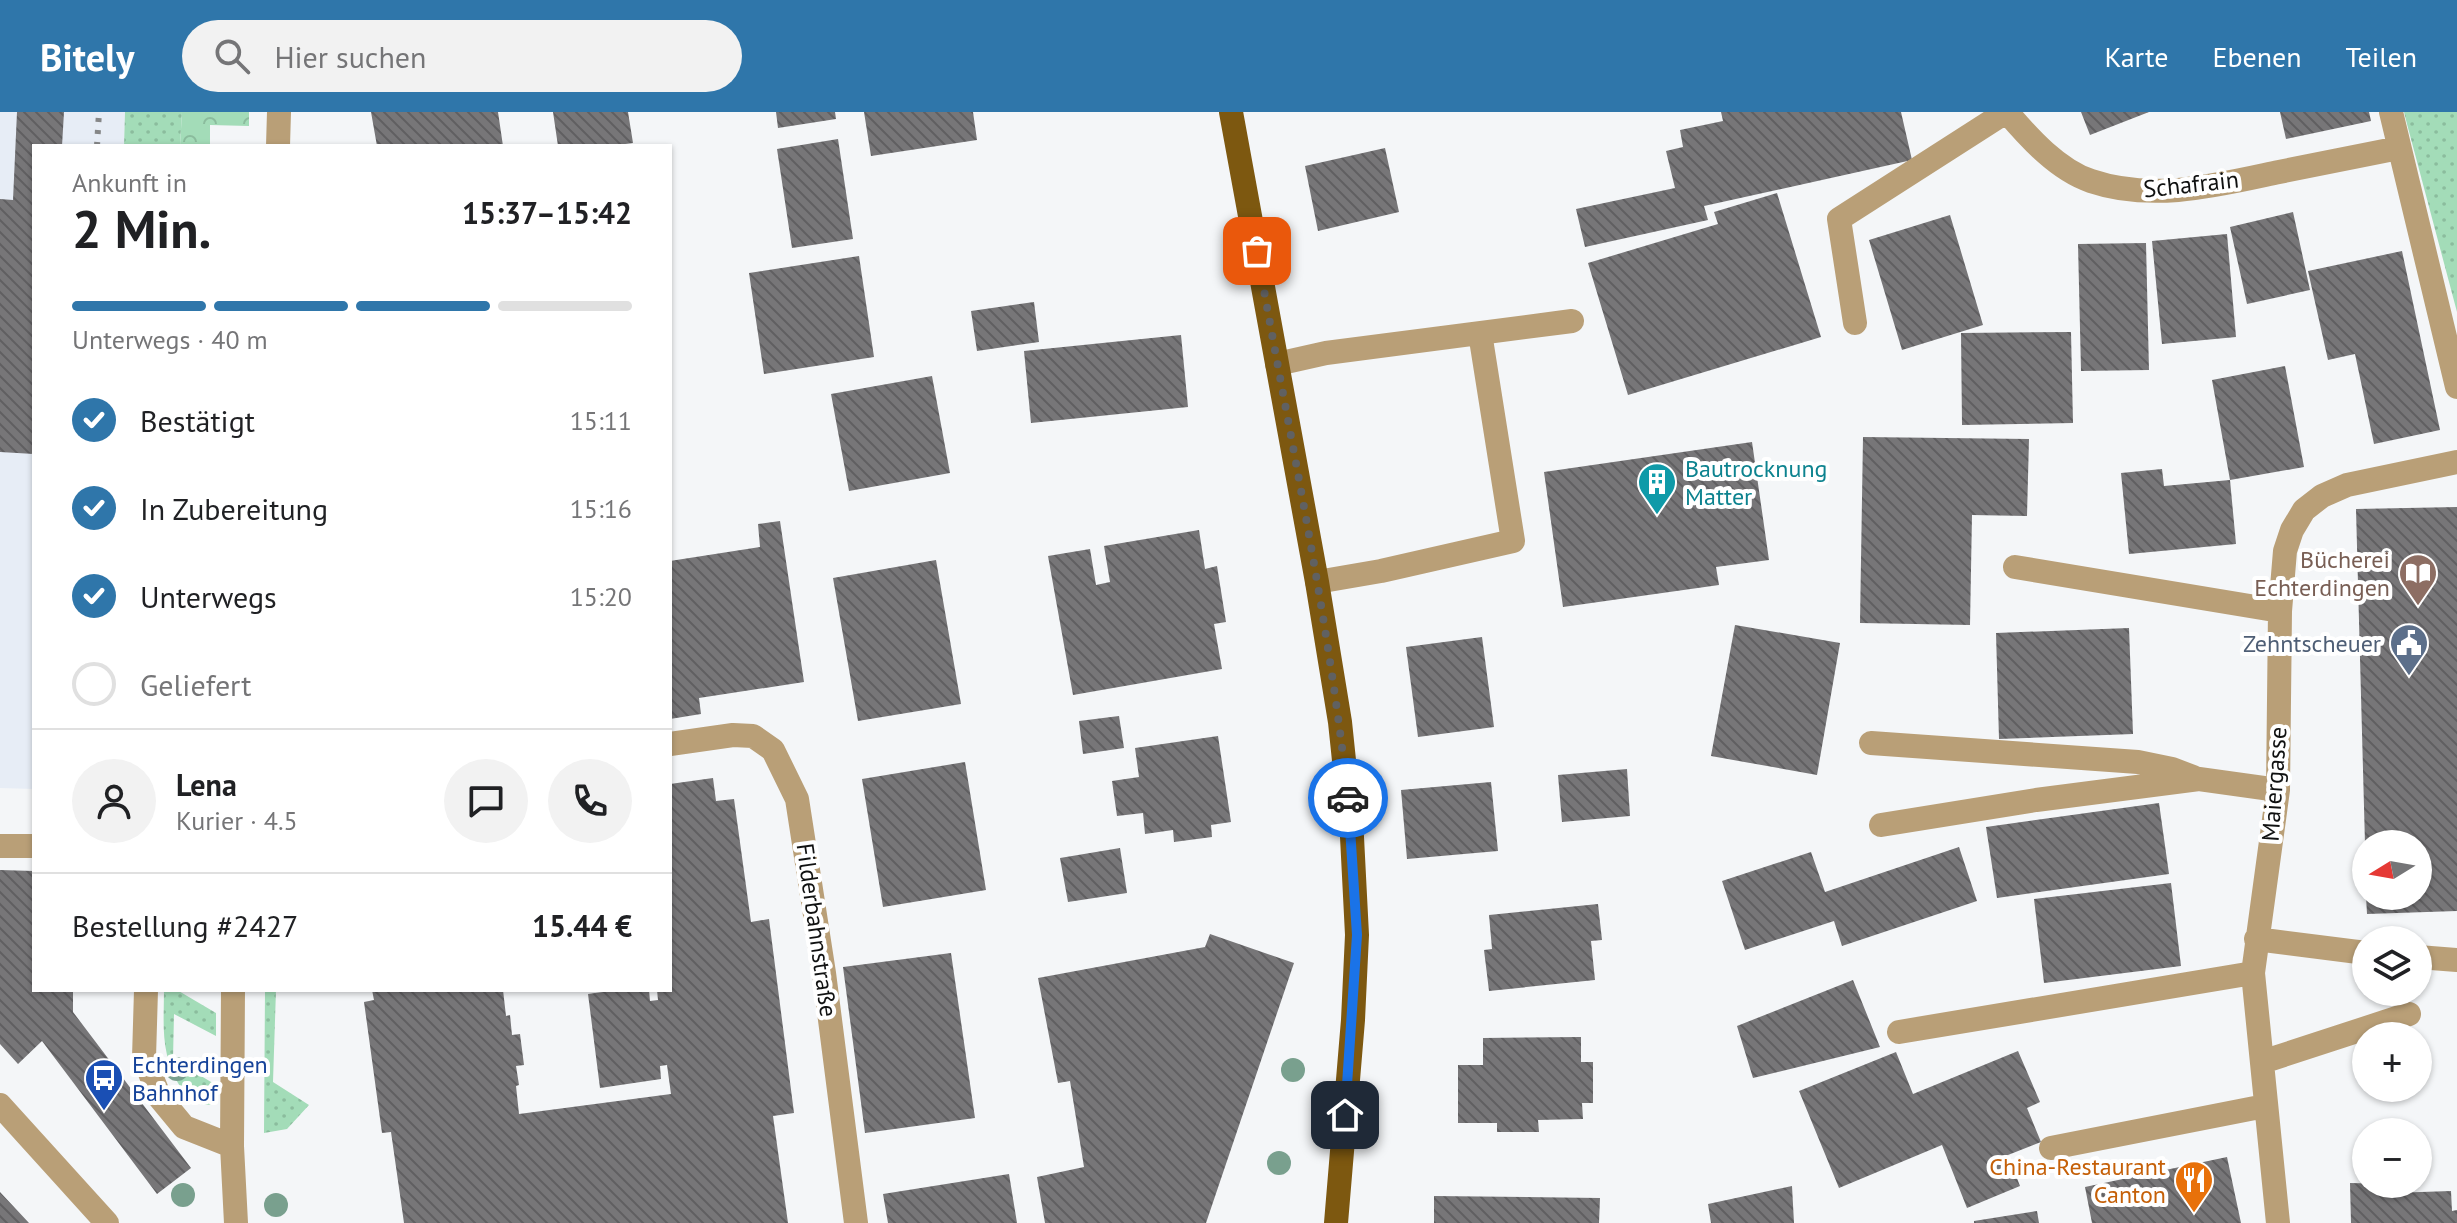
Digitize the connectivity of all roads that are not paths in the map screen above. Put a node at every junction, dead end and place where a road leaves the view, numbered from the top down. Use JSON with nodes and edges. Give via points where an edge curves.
{"nodes":[{"id":1,"x":279,"y":112,"type":"edge"},
{"id":2,"x":1231,"y":112,"type":"edge"},
{"id":3,"x":2006,"y":112,"type":"edge"},
{"id":4,"x":2391,"y":112,"type":"edge"},
{"id":5,"x":278,"y":144,"type":"edge"},
{"id":6,"x":2399,"y":148,"type":"junction"},
{"id":7,"x":1572,"y":321,"type":"dead end"},
{"id":8,"x":1855,"y":323,"type":"dead end"},
{"id":9,"x":1480,"y":333,"type":"junction"},
{"id":10,"x":1277,"y":364,"type":"junction"},
{"id":11,"x":2457,"y":387,"type":"edge"},
{"id":12,"x":2457,"y":462,"type":"edge"},
{"id":13,"x":2015,"y":567,"type":"dead end"},
{"id":14,"x":1317,"y":582,"type":"junction"},
{"id":15,"x":2280,"y":611,"type":"junction"},
{"id":16,"x":1871,"y":743,"type":"dead end"},
{"id":17,"x":672,"y":744,"type":"edge"},
{"id":18,"x":2199,"y":779,"type":"junction"},
{"id":19,"x":2278,"y":790,"type":"junction"},
{"id":20,"x":1881,"y":825,"type":"dead end"},
{"id":21,"x":0,"y":846,"type":"edge"},
{"id":22,"x":32,"y":846,"type":"edge"},
{"id":23,"x":2256,"y":939,"type":"junction"},
{"id":24,"x":2352,"y":951,"type":"edge"},
{"id":25,"x":2432,"y":958,"type":"edge"},
{"id":26,"x":2457,"y":960,"type":"edge"},
{"id":27,"x":2253,"y":973,"type":"junction"},
{"id":28,"x":146,"y":992,"type":"edge"},
{"id":29,"x":233,"y":992,"type":"edge"},
{"id":30,"x":2409,"y":1014,"type":"dead end"},
{"id":31,"x":1899,"y":1032,"type":"dead end"},
{"id":32,"x":2262,"y":1062,"type":"junction"},
{"id":33,"x":0,"y":1105,"type":"edge"},
{"id":34,"x":2265,"y":1106,"type":"junction"},
{"id":35,"x":232,"y":1146,"type":"junction"},
{"id":36,"x":2051,"y":1148,"type":"dead end"},
{"id":37,"x":107,"y":1223,"type":"edge"},
{"id":38,"x":236,"y":1223,"type":"edge"},
{"id":39,"x":856,"y":1223,"type":"edge"},
{"id":40,"x":1336,"y":1223,"type":"edge"},
{"id":41,"x":2278,"y":1223,"type":"edge"}],
"edges":[{"from":1,"to":5,"type":"street"},
{"from":2,"to":10,"type":"main road"},
{"from":3,"to":6,"type":"street","name":"Schafrain","via":[[2055,160],[2089,181],[2136,191],[2190,190]]},
{"from":3,"to":8,"type":"street","via":[[1839,219]]},
{"from":4,"to":6,"type":"street"},
{"from":6,"to":11,"type":"street"},
{"from":7,"to":9,"type":"street"},
{"from":9,"to":10,"type":"street"},
{"from":9,"to":14,"type":"street","via":[[1513,541]]},
{"from":10,"to":14,"type":"main road"},
{"from":12,"to":15,"type":"street","name":"Maiergasse","via":[[2347,485],[2304,510],[2285,551]]},
{"from":13,"to":15,"type":"street"},
{"from":14,"to":40,"type":"main road","via":[[1340,722],[1357,935]]},
{"from":15,"to":19,"type":"street","name":"Maiergasse"},
{"from":16,"to":18,"type":"street","via":[[2138,762]]},
{"from":17,"to":39,"type":"street","name":"Filderbahnstraße","via":[[753,736],[773,750],[797,799]]},
{"from":18,"to":19,"type":"street"},
{"from":18,"to":20,"type":"street"},
{"from":19,"to":23,"type":"street","name":"Maiergasse"},
{"from":21,"to":22,"type":"street"},
{"from":23,"to":24,"type":"street"},
{"from":23,"to":27,"type":"street","name":"Maiergasse"},
{"from":25,"to":26,"type":"street"},
{"from":27,"to":31,"type":"street"},
{"from":27,"to":32,"type":"street","name":"Maiergasse"},
{"from":28,"to":35,"type":"street","via":[[144,1058],[160,1098],[184,1127]]},
{"from":29,"to":35,"type":"street"},
{"from":30,"to":32,"type":"street"},
{"from":32,"to":34,"type":"street","name":"Maiergasse"},
{"from":33,"to":37,"type":"street"},
{"from":34,"to":36,"type":"street"},
{"from":34,"to":41,"type":"street","name":"Maiergasse"},
{"from":35,"to":38,"type":"street"}]}
